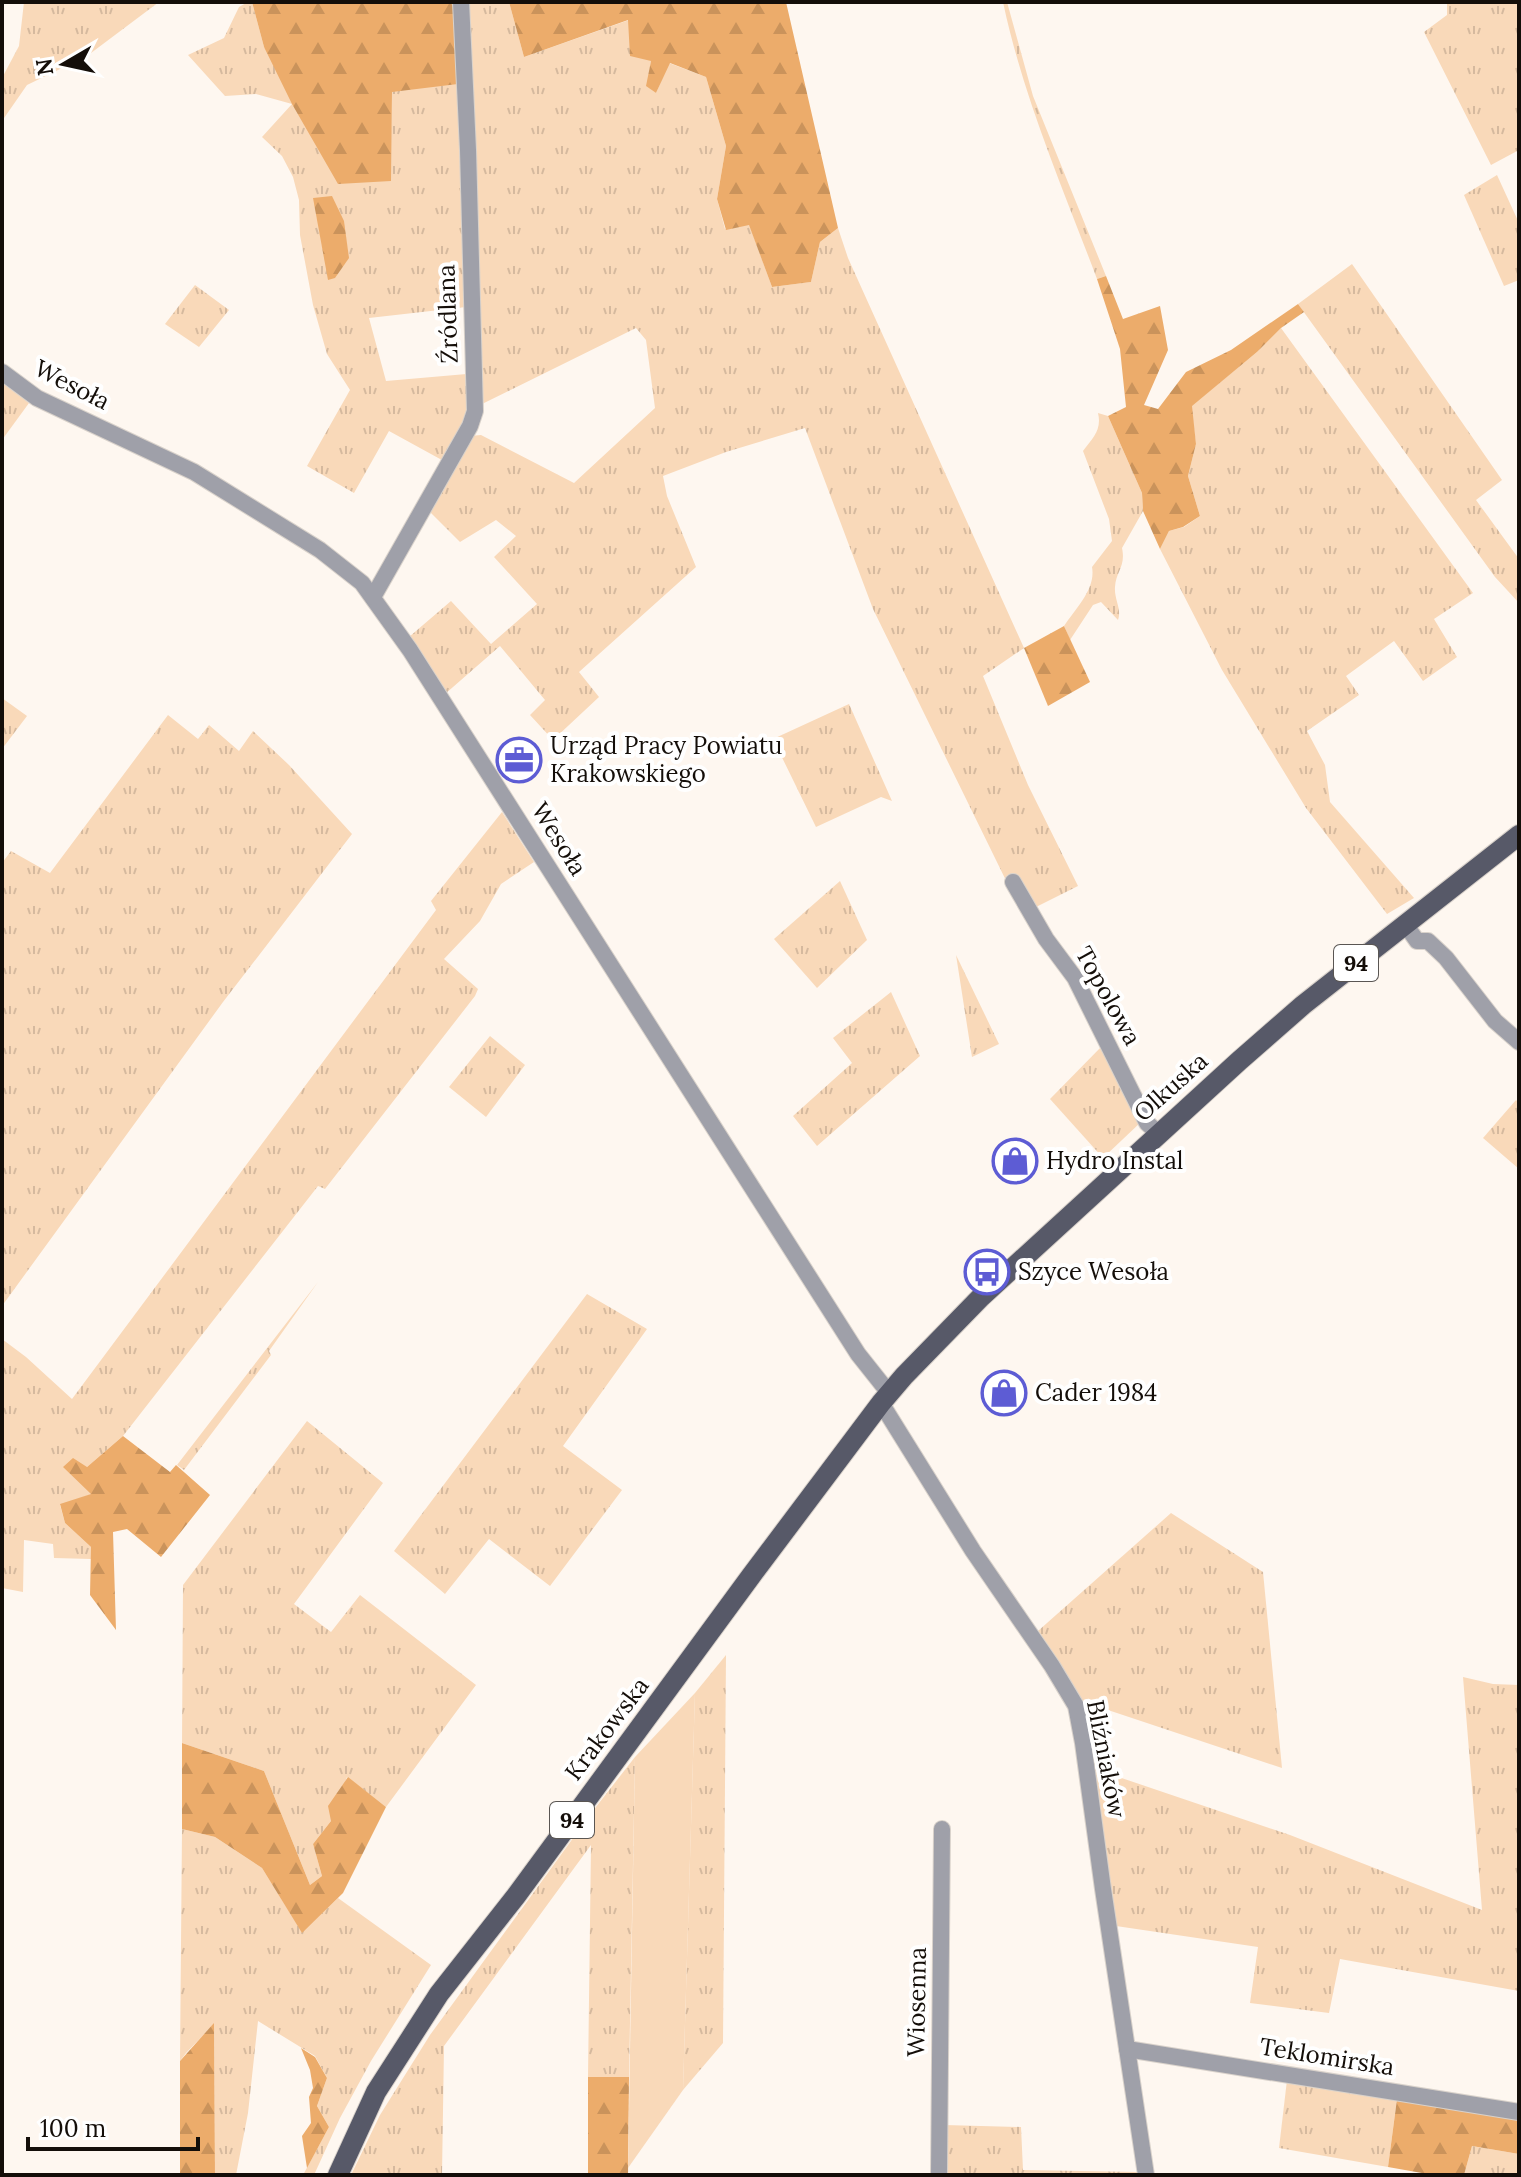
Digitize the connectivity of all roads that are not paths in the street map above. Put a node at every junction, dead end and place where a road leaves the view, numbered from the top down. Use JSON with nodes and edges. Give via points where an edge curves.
{"nodes":[{"id":1,"x":461,"y":2,"type":"edge"},
{"id":2,"x":2,"y":372,"type":"edge"},
{"id":3,"x":373,"y":597,"type":"junction"},
{"id":4,"x":1519,"y":835,"type":"edge"},
{"id":5,"x":1013,"y":882,"type":"dead end"},
{"id":6,"x":1405,"y":924,"type":"junction"},
{"id":7,"x":1519,"y":1042,"type":"edge"},
{"id":8,"x":1159,"y":1134,"type":"junction"},
{"id":9,"x":885,"y":1398,"type":"junction"},
{"id":10,"x":942,"y":1829,"type":"dead end"},
{"id":11,"x":1127,"y":2049,"type":"junction"},
{"id":12,"x":1519,"y":2112,"type":"edge"},
{"id":13,"x":338,"y":2175,"type":"edge"},
{"id":14,"x":939,"y":2175,"type":"edge"},
{"id":15,"x":1146,"y":2175,"type":"edge"}],
"edges":[{"from":1,"to":3,"type":"street","name":"Źródlana","via":[[475,411]]},
{"from":2,"to":3,"type":"street","name":"Wesoła","via":[[37,398],[196,473],[320,550]]},
{"from":3,"to":9,"type":"street","name":"Wesoła"},
{"from":4,"to":6,"type":"main road","name":"Olkuska","number":"94"},
{"from":5,"to":8,"type":"street","name":"Topolowa","via":[[1075,978],[1147,1123]]},
{"from":6,"to":7,"type":"street","via":[[1417,941],[1428,941],[1446,958],[1495,1021]]},
{"from":6,"to":8,"type":"main road","name":"Olkuska","number":"94","via":[[1293,1014]]},
{"from":8,"to":9,"type":"main road","name":"Olkuska","number":"94","via":[[981,1297]]},
{"from":9,"to":11,"type":"street","name":"Bliźniaków","via":[[973,1551],[1076,1706]]},
{"from":9,"to":13,"type":"main road","name":"Krakowska","number":"94","via":[[439,1994],[376,2092]]},
{"from":10,"to":14,"type":"street","name":"Wiosenna"},
{"from":11,"to":12,"type":"street","name":"Teklomirska"},
{"from":11,"to":15,"type":"street","name":"Bliźniaków"}]}
